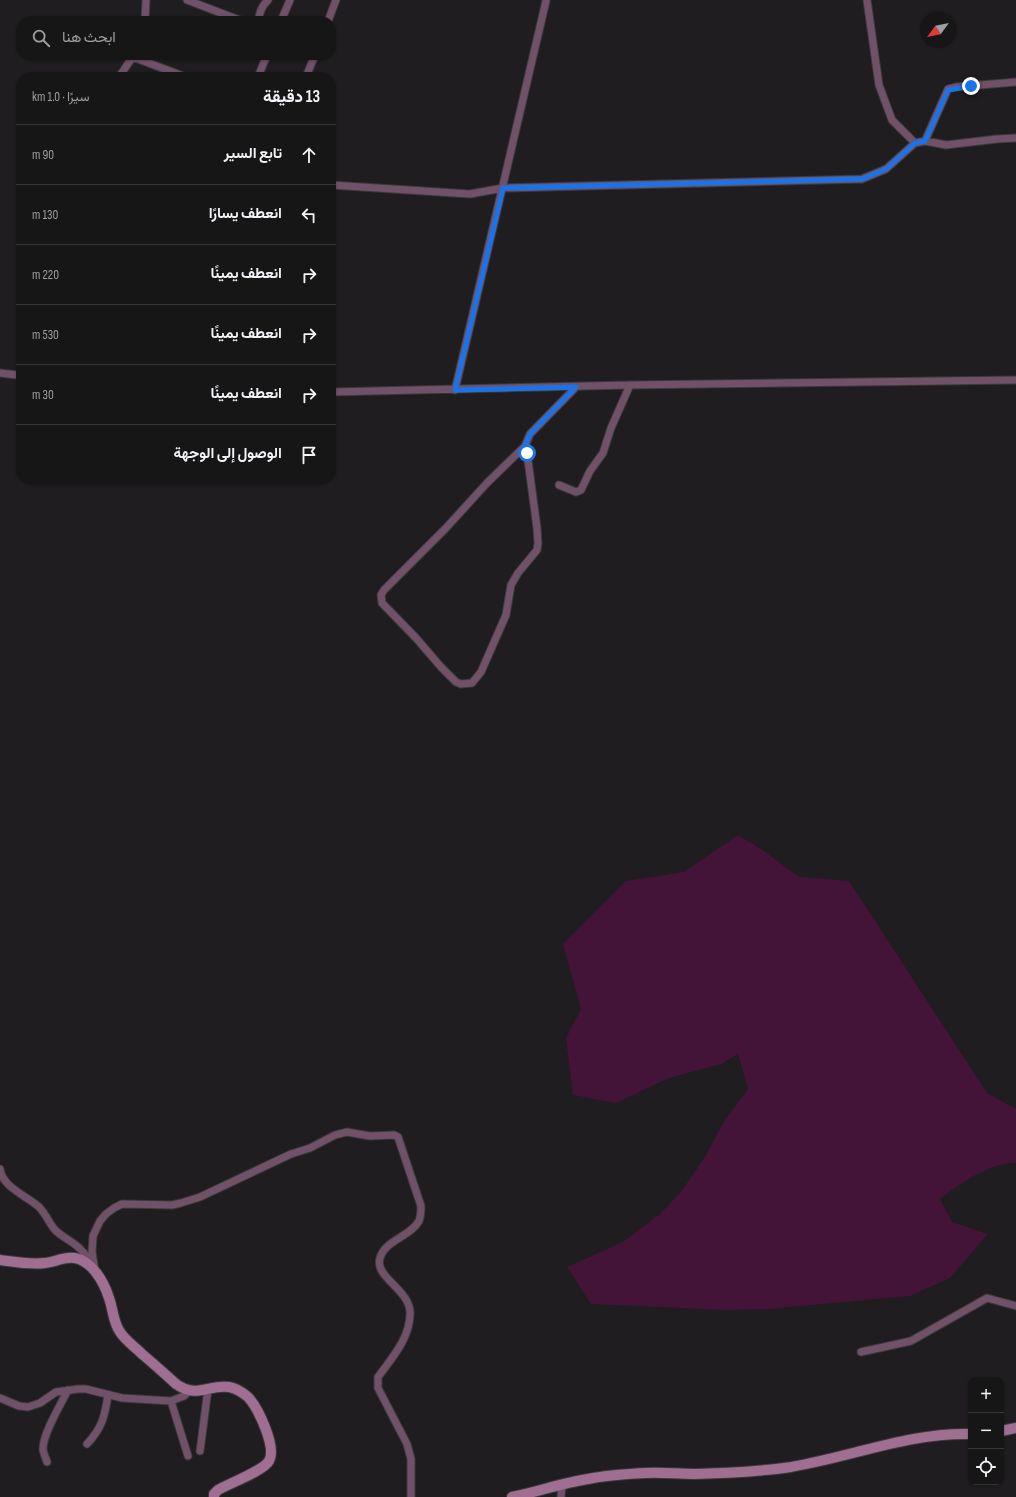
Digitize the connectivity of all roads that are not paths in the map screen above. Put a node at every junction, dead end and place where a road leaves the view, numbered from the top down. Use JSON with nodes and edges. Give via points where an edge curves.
{"nodes":[{"id":1,"x":146,"y":0,"type":"edge"},
{"id":2,"x":188,"y":0,"type":"edge"},
{"id":3,"x":268,"y":0,"type":"edge"},
{"id":4,"x":290,"y":0,"type":"edge"},
{"id":5,"x":336,"y":0,"type":"edge"},
{"id":6,"x":867,"y":0,"type":"edge"},
{"id":7,"x":546,"y":1,"type":"dead end"},
{"id":8,"x":145,"y":16,"type":"edge"},
{"id":9,"x":229,"y":16,"type":"edge"},
{"id":10,"x":259,"y":16,"type":"edge"},
{"id":11,"x":283,"y":16,"type":"edge"},
{"id":12,"x":330,"y":16,"type":"edge"},
{"id":13,"x":131,"y":60,"type":"edge"},
{"id":14,"x":144,"y":60,"type":"edge"},
{"id":15,"x":265,"y":60,"type":"edge"},
{"id":16,"x":313,"y":60,"type":"edge"},
{"id":17,"x":123,"y":72,"type":"edge"},
{"id":18,"x":173,"y":72,"type":"edge"},
{"id":19,"x":260,"y":72,"type":"edge"},
{"id":20,"x":308,"y":72,"type":"edge"},
{"id":21,"x":1016,"y":82,"type":"edge"},
{"id":22,"x":1016,"y":138,"type":"edge"},
{"id":23,"x":925,"y":141,"type":"junction"},
{"id":24,"x":915,"y":143,"type":"junction"},
{"id":25,"x":336,"y":185,"type":"edge"},
{"id":26,"x":503,"y":188,"type":"junction"},
{"id":27,"x":0,"y":373,"type":"edge"},
{"id":28,"x":16,"y":375,"type":"edge"},
{"id":29,"x":1016,"y":380,"type":"edge"},
{"id":30,"x":630,"y":385,"type":"junction"},
{"id":31,"x":576,"y":387,"type":"junction"},
{"id":32,"x":455,"y":390,"type":"junction"},
{"id":33,"x":336,"y":392,"type":"edge"},
{"id":34,"x":525,"y":446,"type":"junction"},
{"id":35,"x":559,"y":485,"type":"dead end"},
{"id":36,"x":0,"y":1169,"type":"edge"},
{"id":37,"x":0,"y":1260,"type":"edge"},
{"id":38,"x":95,"y":1271,"type":"junction"},
{"id":39,"x":1016,"y":1306,"type":"edge"},
{"id":40,"x":861,"y":1352,"type":"dead end"},
{"id":41,"x":208,"y":1389,"type":"junction"},
{"id":42,"x":68,"y":1390,"type":"junction"},
{"id":43,"x":189,"y":1391,"type":"junction"},
{"id":44,"x":108,"y":1395,"type":"junction"},
{"id":45,"x":0,"y":1398,"type":"edge"},
{"id":46,"x":172,"y":1401,"type":"junction"},
{"id":47,"x":1016,"y":1428,"type":"edge"},
{"id":48,"x":1004,"y":1430,"type":"edge"},
{"id":49,"x":968,"y":1434,"type":"edge"},
{"id":50,"x":87,"y":1444,"type":"dead end"},
{"id":51,"x":200,"y":1451,"type":"dead end"},
{"id":52,"x":188,"y":1456,"type":"dead end"},
{"id":53,"x":47,"y":1462,"type":"dead end"},
{"id":54,"x":562,"y":1484,"type":"junction"},
{"id":55,"x":214,"y":1497,"type":"edge"},
{"id":56,"x":411,"y":1497,"type":"edge"},
{"id":57,"x":512,"y":1497,"type":"edge"},
{"id":58,"x":561,"y":1497,"type":"edge"}],
"edges":[{"from":1,"to":8,"type":"street"},
{"from":2,"to":9,"type":"street"},
{"from":3,"to":10,"type":"street","via":[[262,5]]},
{"from":4,"to":11,"type":"street"},
{"from":5,"to":12,"type":"street"},
{"from":6,"to":24,"type":"street","via":[[879,85],[892,120]]},
{"from":7,"to":26,"type":"street"},
{"from":13,"to":17,"type":"street"},
{"from":14,"to":18,"type":"street"},
{"from":15,"to":19,"type":"street"},
{"from":16,"to":20,"type":"street"},
{"from":21,"to":23,"type":"street","via":[[956,87],[948,90]]},
{"from":22,"to":23,"type":"street","via":[[946,146]]},
{"from":23,"to":24,"type":"street"},
{"from":24,"to":26,"type":"street","via":[[886,169],[862,179]]},
{"from":25,"to":26,"type":"street","via":[[470,194]]},
{"from":26,"to":32,"type":"street"},
{"from":27,"to":28,"type":"street"},
{"from":29,"to":30,"type":"street"},
{"from":30,"to":31,"type":"street"},
{"from":30,"to":35,"type":"street","via":[[603,453],[581,490],[576,492]]},
{"from":31,"to":32,"type":"street"},
{"from":31,"to":34,"type":"street","via":[[530,434]]},
{"from":32,"to":33,"type":"street"},
{"from":34,"to":34,"type":"street","via":[[381,595],[382,603],[441,667],[461,684],[472,683],[482,672],[506,615],[511,585],[537,550],[537,528]]},
{"from":36,"to":38,"type":"street","via":[[7,1183],[41,1209],[63,1238],[82,1250]]},
{"from":37,"to":38,"type":"street","via":[[31,1264],[48,1263],[67,1257],[76,1258],[87,1263]]},
{"from":38,"to":43,"type":"street","via":[[109,1298],[120,1332],[176,1384]]},
{"from":38,"to":56,"type":"street","via":[[93,1236],[106,1214],[122,1204],[181,1203],[335,1135],[354,1133],[398,1137],[422,1206],[419,1221],[391,1244],[380,1257],[378,1264],[381,1272],[406,1299],[410,1311],[405,1334],[398,1349],[377,1381],[378,1388],[407,1444],[411,1458]]},
{"from":39,"to":40,"type":"street","via":[[987,1298],[911,1341]]},
{"from":41,"to":43,"type":"street"},
{"from":41,"to":51,"type":"street"},
{"from":41,"to":55,"type":"street","via":[[228,1387],[239,1390],[248,1397],[267,1433],[272,1456],[260,1469],[218,1490]]},
{"from":42,"to":44,"type":"street","via":[[86,1389]]},
{"from":42,"to":45,"type":"street","via":[[56,1392],[40,1403],[28,1407]]},
{"from":42,"to":53,"type":"street","via":[[45,1441],[43,1450]]},
{"from":43,"to":46,"type":"street"},
{"from":44,"to":46,"type":"street"},
{"from":44,"to":50,"type":"street","via":[[101,1426]]},
{"from":46,"to":52,"type":"street"},
{"from":47,"to":48,"type":"street"},
{"from":49,"to":54,"type":"street","via":[[917,1438],[782,1468],[694,1474],[646,1473],[588,1478]]},
{"from":54,"to":57,"type":"street"},
{"from":54,"to":58,"type":"street"}]}
